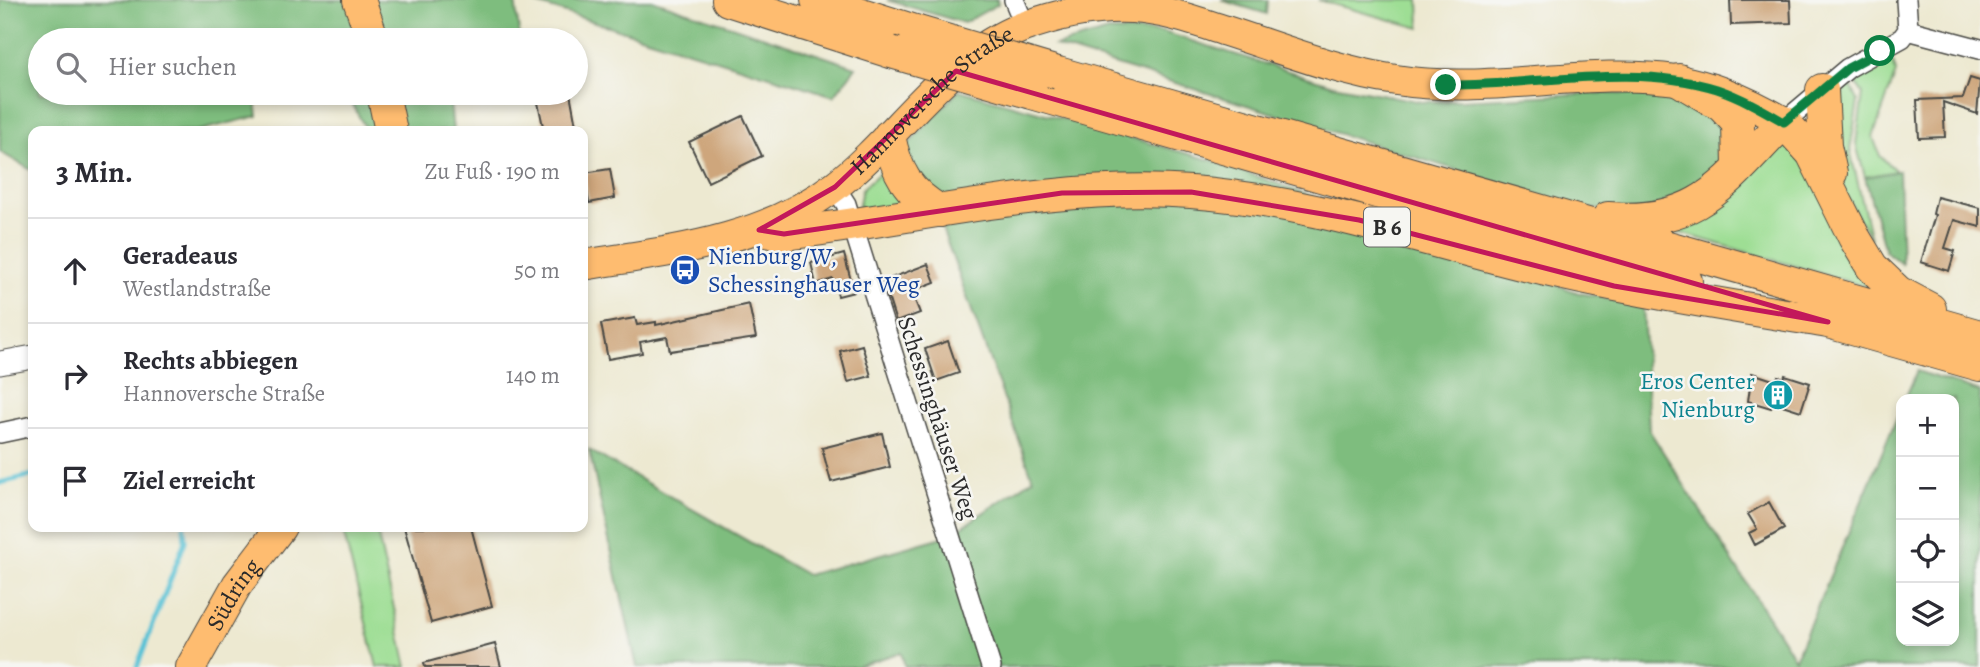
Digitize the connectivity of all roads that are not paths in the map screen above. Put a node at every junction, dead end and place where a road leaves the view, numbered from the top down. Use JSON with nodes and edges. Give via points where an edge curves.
{"nodes":[{"id":1,"x":359,"y":0,"type":"edge"},
{"id":2,"x":728,"y":0,"type":"edge"},
{"id":3,"x":817,"y":0,"type":"edge"},
{"id":4,"x":1906,"y":0,"type":"edge"},
{"id":5,"x":1020,"y":13,"type":"edge"},
{"id":6,"x":369,"y":28,"type":"edge"},
{"id":7,"x":1908,"y":30,"type":"junction"},
{"id":8,"x":1980,"y":49,"type":"edge"},
{"id":9,"x":1679,"y":80,"type":"junction"},
{"id":10,"x":1822,"y":90,"type":"junction"},
{"id":11,"x":386,"y":105,"type":"edge"},
{"id":12,"x":1784,"y":122,"type":"junction"},
{"id":13,"x":390,"y":126,"type":"edge"},
{"id":14,"x":889,"y":135,"type":"junction"},
{"id":15,"x":1739,"y":167,"type":"junction"},
{"id":16,"x":835,"y":187,"type":"junction"},
{"id":17,"x":1836,"y":199,"type":"junction"},
{"id":18,"x":940,"y":211,"type":"junction"},
{"id":19,"x":1548,"y":214,"type":"junction"},
{"id":20,"x":851,"y":226,"type":"junction"},
{"id":21,"x":759,"y":230,"type":"junction"},
{"id":22,"x":588,"y":264,"type":"edge"},
{"id":23,"x":1828,"y":322,"type":"junction"},
{"id":24,"x":1980,"y":330,"type":"edge"},
{"id":25,"x":1980,"y":336,"type":"edge"},
{"id":26,"x":28,"y":358,"type":"edge"},
{"id":27,"x":0,"y":363,"type":"edge"},
{"id":28,"x":1980,"y":365,"type":"edge"},
{"id":29,"x":28,"y":426,"type":"edge"},
{"id":30,"x":0,"y":433,"type":"edge"},
{"id":31,"x":277,"y":532,"type":"edge"},
{"id":32,"x":191,"y":667,"type":"edge"},
{"id":33,"x":991,"y":667,"type":"edge"}],
"edges":[{"from":1,"to":6,"type":"highway"},
{"from":2,"to":23,"type":"highway","number":"B 6","bridge":true,"via":[[891,52]]},
{"from":3,"to":19,"type":"highway","number":"B 6","bridge":true},
{"from":4,"to":7,"type":"street"},
{"from":5,"to":9,"type":"main road","name":"Hannoversche Straße","via":[[1132,8],[1177,15],[1351,72],[1398,80],[1499,86],[1618,77]]},
{"from":5,"to":14,"type":"main road","name":"Hannoversche Straße"},
{"from":7,"to":8,"type":"street"},
{"from":7,"to":10,"type":"street","via":[[1896,44],[1848,68]]},
{"from":9,"to":12,"type":"main road","name":"Hannoversche Straße","via":[[1718,89]]},
{"from":9,"to":15,"type":"highway","via":[[1722,106],[1738,123]]},
{"from":10,"to":12,"type":"street"},
{"from":10,"to":17,"type":"highway","via":[[1825,146]]},
{"from":11,"to":13,"type":"highway"},
{"from":12,"to":15,"type":"highway"},
{"from":12,"to":17,"type":"highway","via":[[1812,153]]},
{"from":14,"to":16,"type":"main road","name":"Hannoversche Straße"},
{"from":14,"to":18,"type":"highway","via":[[895,166],[908,184]]},
{"from":15,"to":19,"type":"highway","via":[[1717,191],[1671,215],[1649,220]]},
{"from":16,"to":20,"type":"street","name":"Schessinghäuser Weg","via":[[846,204]]},
{"from":16,"to":21,"type":"main road","name":"Hannoversche Straße"},
{"from":17,"to":24,"type":"highway","via":[[1872,267],[1898,292]]},
{"from":18,"to":20,"type":"highway","number":"B 6"},
{"from":18,"to":23,"type":"highway","number":"B 6","via":[[1062,193],[1191,192],[1233,197],[1359,220],[1614,286]]},
{"from":19,"to":25,"type":"highway","number":"B 6"},
{"from":20,"to":21,"type":"highway","number":"B 6","via":[[784,234]]},
{"from":20,"to":33,"type":"street","name":"Schessinghäuser Weg"},
{"from":21,"to":22,"type":"main road","name":"Hannoversche Straße"},
{"from":23,"to":28,"type":"highway","number":"B 6"},
{"from":26,"to":27,"type":"street"},
{"from":29,"to":30,"type":"street"},
{"from":31,"to":32,"type":"main road","name":"Südring","via":[[237,585]]}]}
